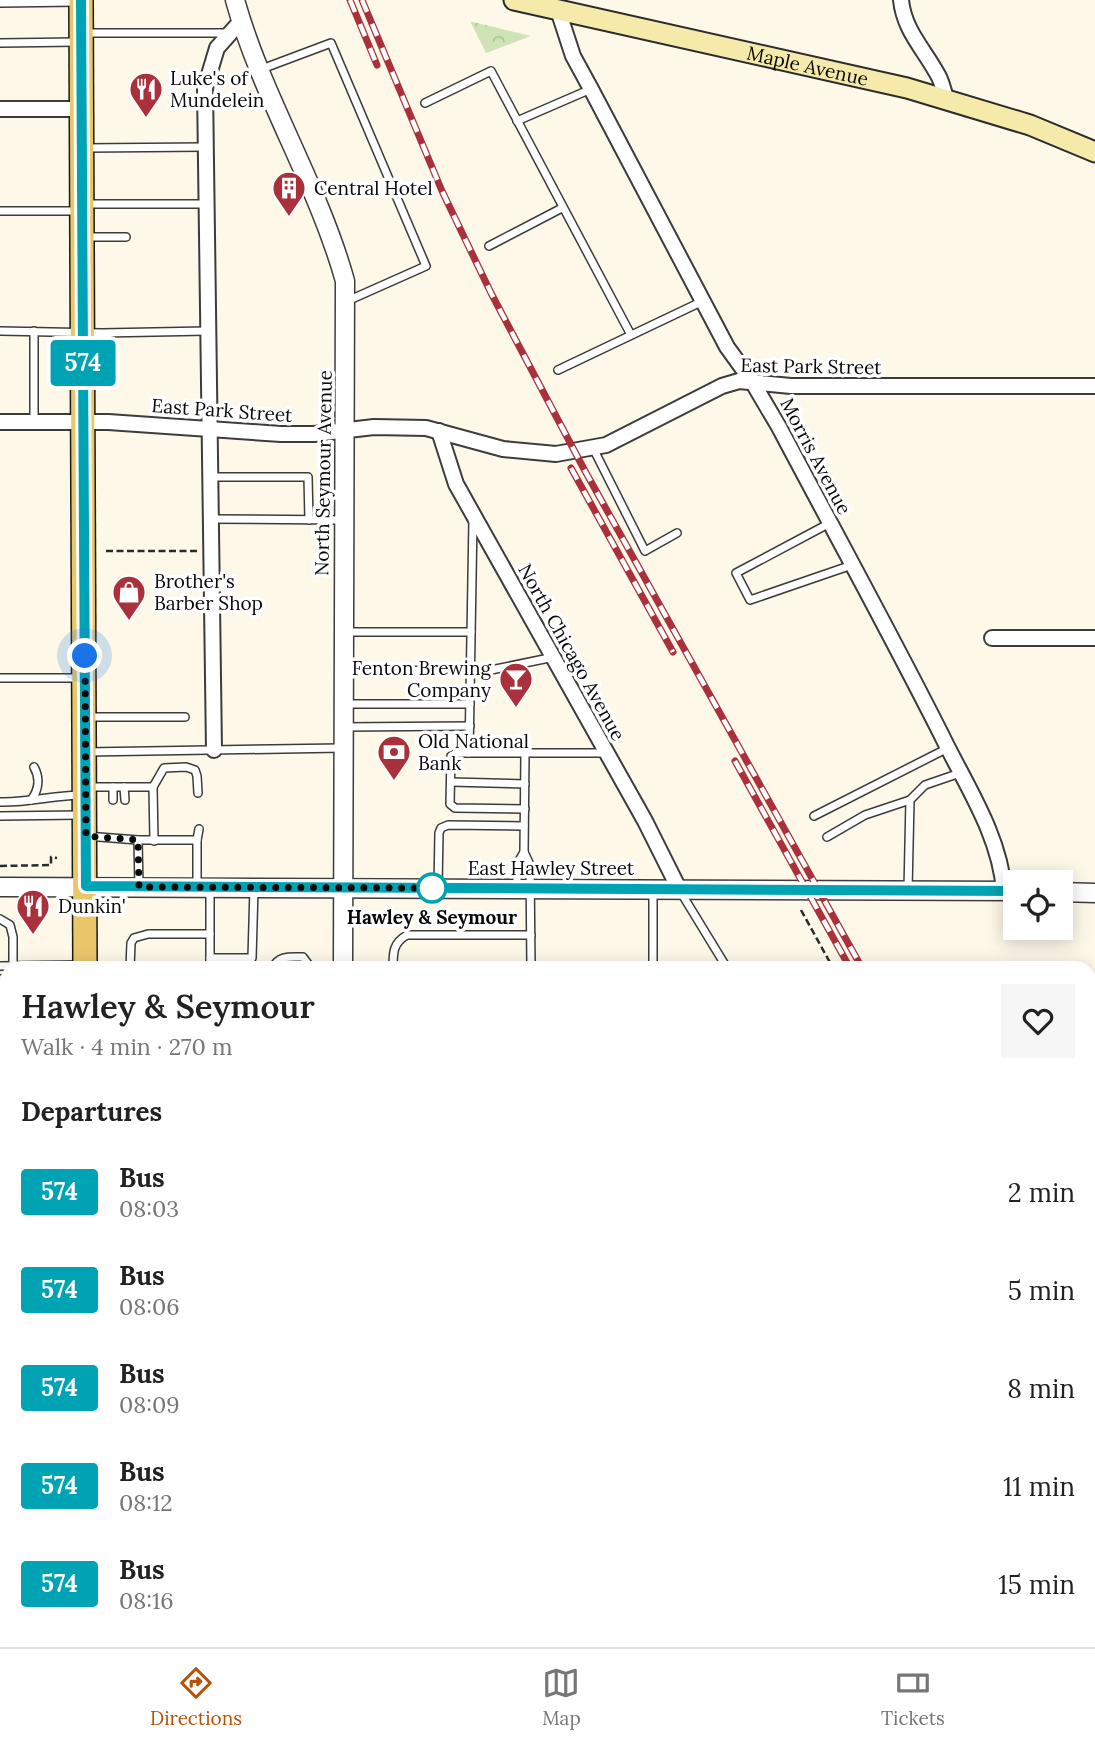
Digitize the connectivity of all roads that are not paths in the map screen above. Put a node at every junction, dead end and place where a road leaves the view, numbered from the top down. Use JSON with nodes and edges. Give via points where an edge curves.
{"nodes":[{"id":1,"x":235,"y":0,"type":"edge"},
{"id":2,"x":514,"y":0,"type":"edge"},
{"id":3,"x":901,"y":0,"type":"edge"},
{"id":4,"x":81,"y":1,"type":"edge"},
{"id":5,"x":0,"y":3,"type":"edge"},
{"id":6,"x":558,"y":10,"type":"junction"},
{"id":7,"x":236,"y":27,"type":"junction"},
{"id":8,"x":81,"y":38,"type":"junction"},
{"id":9,"x":0,"y":43,"type":"edge"},
{"id":10,"x":258,"y":70,"type":"junction"},
{"id":11,"x":591,"y":89,"type":"junction"},
{"id":12,"x":946,"y":99,"type":"junction"},
{"id":13,"x":425,"y":103,"type":"dead end"},
{"id":14,"x":0,"y":109,"type":"edge"},
{"id":15,"x":82,"y":109,"type":"junction"},
{"id":16,"x":517,"y":121,"type":"junction"},
{"id":17,"x":205,"y":147,"type":"junction"},
{"id":18,"x":82,"y":148,"type":"junction"},
{"id":19,"x":1095,"y":152,"type":"edge"},
{"id":20,"x":206,"y":204,"type":"junction"},
{"id":21,"x":83,"y":207,"type":"junction"},
{"id":22,"x":562,"y":208,"type":"junction"},
{"id":23,"x":0,"y":211,"type":"edge"},
{"id":24,"x":83,"y":237,"type":"junction"},
{"id":25,"x":126,"y":237,"type":"dead end"},
{"id":26,"x":489,"y":246,"type":"dead end"},
{"id":27,"x":703,"y":301,"type":"junction"},
{"id":28,"x":345,"y":302,"type":"junction"},
{"id":29,"x":0,"y":331,"type":"edge"},
{"id":30,"x":34,"y":331,"type":"junction"},
{"id":31,"x":207,"y":331,"type":"junction"},
{"id":32,"x":83,"y":332,"type":"junction"},
{"id":33,"x":631,"y":335,"type":"junction"},
{"id":34,"x":558,"y":370,"type":"dead end"},
{"id":35,"x":753,"y":383,"type":"junction"},
{"id":36,"x":1095,"y":386,"type":"edge"},
{"id":37,"x":34,"y":421,"type":"junction"},
{"id":38,"x":84,"y":421,"type":"junction"},
{"id":39,"x":0,"y":422,"type":"edge"},
{"id":40,"x":208,"y":428,"type":"junction"},
{"id":41,"x":343,"y":431,"type":"junction"},
{"id":42,"x":439,"y":431,"type":"junction"},
{"id":43,"x":593,"y":447,"type":"junction"},
{"id":44,"x":209,"y":477,"type":"junction"},
{"id":45,"x":473,"y":515,"type":"junction"},
{"id":46,"x":210,"y":519,"type":"junction"},
{"id":47,"x":309,"y":520,"type":"junction"},
{"id":48,"x":344,"y":520,"type":"junction"},
{"id":49,"x":830,"y":523,"type":"junction"},
{"id":50,"x":677,"y":533,"type":"dead end"},
{"id":51,"x":852,"y":565,"type":"junction"},
{"id":52,"x":343,"y":632,"type":"junction"},
{"id":53,"x":471,"y":632,"type":"junction"},
{"id":54,"x":992,"y":638,"type":"dead end"},
{"id":55,"x":1095,"y":638,"type":"edge"},
{"id":56,"x":554,"y":657,"type":"junction"},
{"id":57,"x":344,"y":670,"type":"junction"},
{"id":58,"x":471,"y":671,"type":"junction"},
{"id":59,"x":0,"y":678,"type":"edge"},
{"id":60,"x":85,"y":678,"type":"junction"},
{"id":61,"x":343,"y":704,"type":"junction"},
{"id":62,"x":470,"y":704,"type":"junction"},
{"id":63,"x":85,"y":717,"type":"junction"},
{"id":64,"x":185,"y":717,"type":"dead end"},
{"id":65,"x":470,"y":726,"type":"junction"},
{"id":66,"x":342,"y":727,"type":"junction"},
{"id":67,"x":342,"y":748,"type":"junction"},
{"id":68,"x":948,"y":748,"type":"junction"},
{"id":69,"x":214,"y":750,"type":"junction"},
{"id":70,"x":85,"y":752,"type":"junction"},
{"id":71,"x":469,"y":753,"type":"junction"},
{"id":72,"x":606,"y":753,"type":"junction"},
{"id":73,"x":525,"y":754,"type":"junction"},
{"id":74,"x":34,"y":767,"type":"dead end"},
{"id":75,"x":960,"y":773,"type":"junction"},
{"id":76,"x":451,"y":782,"type":"junction"},
{"id":77,"x":525,"y":783,"type":"junction"},
{"id":78,"x":113,"y":787,"type":"junction"},
{"id":79,"x":124,"y":787,"type":"junction"},
{"id":80,"x":153,"y":787,"type":"junction"},
{"id":81,"x":198,"y":793,"type":"dead end"},
{"id":82,"x":30,"y":800,"type":"junction"},
{"id":83,"x":113,"y":800,"type":"dead end"},
{"id":84,"x":125,"y":800,"type":"dead end"},
{"id":85,"x":910,"y":800,"type":"junction"},
{"id":86,"x":0,"y":802,"type":"edge"},
{"id":87,"x":86,"y":808,"type":"junction"},
{"id":88,"x":525,"y":808,"type":"junction"},
{"id":89,"x":0,"y":816,"type":"edge"},
{"id":90,"x":814,"y":816,"type":"dead end"},
{"id":91,"x":524,"y":826,"type":"junction"},
{"id":92,"x":199,"y":828,"type":"dead end"},
{"id":93,"x":125,"y":829,"type":"dead end"},
{"id":94,"x":827,"y":837,"type":"dead end"},
{"id":95,"x":125,"y":838,"type":"junction"},
{"id":96,"x":138,"y":840,"type":"junction"},
{"id":97,"x":197,"y":840,"type":"junction"},
{"id":98,"x":154,"y":841,"type":"junction"},
{"id":99,"x":524,"y":852,"type":"junction"},
{"id":100,"x":1003,"y":870,"type":"edge"},
{"id":101,"x":86,"y":886,"type":"junction"},
{"id":102,"x":0,"y":887,"type":"edge"},
{"id":103,"x":139,"y":887,"type":"junction"},
{"id":104,"x":203,"y":887,"type":"junction"},
{"id":105,"x":254,"y":887,"type":"junction"},
{"id":106,"x":343,"y":888,"type":"junction"},
{"id":107,"x":438,"y":888,"type":"junction"},
{"id":108,"x":523,"y":889,"type":"junction"},
{"id":109,"x":653,"y":890,"type":"junction"},
{"id":110,"x":679,"y":890,"type":"junction"},
{"id":111,"x":908,"y":891,"type":"junction"},
{"id":112,"x":1003,"y":891,"type":"edge"},
{"id":113,"x":1073,"y":892,"type":"edge"},
{"id":114,"x":1095,"y":892,"type":"edge"},
{"id":115,"x":0,"y":919,"type":"edge"},
{"id":116,"x":210,"y":934,"type":"junction"},
{"id":117,"x":530,"y":935,"type":"junction"},
{"id":118,"x":210,"y":958,"type":"joint"},
{"id":119,"x":13,"y":961,"type":"edge"},
{"id":120,"x":85,"y":961,"type":"edge"},
{"id":121,"x":130,"y":961,"type":"edge"},
{"id":122,"x":277,"y":961,"type":"edge"},
{"id":123,"x":306,"y":961,"type":"edge"},
{"id":124,"x":343,"y":961,"type":"edge"},
{"id":125,"x":393,"y":961,"type":"edge"},
{"id":126,"x":530,"y":961,"type":"edge"},
{"id":127,"x":653,"y":961,"type":"edge"},
{"id":128,"x":723,"y":961,"type":"edge"}],
"edges":[{"from":1,"to":7,"type":"street","name":"North Seymour Avenue"},
{"from":2,"to":6,"type":"main road","name":"Maple Avenue"},
{"from":3,"to":12,"type":"street","via":[[904,19],[940,78]]},
{"from":4,"to":5,"type":"lane"},
{"from":4,"to":8,"type":"main road"},
{"from":6,"to":11,"type":"street","name":"Morris Avenue","via":[[573,56]]},
{"from":6,"to":12,"type":"main road","name":"Maple Avenue"},
{"from":7,"to":8,"type":"lane"},
{"from":7,"to":10,"type":"street","name":"North Seymour Avenue"},
{"from":7,"to":17,"type":"street","via":[[217,48],[205,88]]},
{"from":8,"to":9,"type":"lane"},
{"from":8,"to":15,"type":"main road"},
{"from":10,"to":28,"type":"street","name":"North Seymour Avenue","via":[[335,247],[345,281]]},
{"from":10,"to":28,"type":"lane","via":[[331,43],[426,266]]},
{"from":11,"to":16,"type":"lane"},
{"from":11,"to":27,"type":"street","name":"Morris Avenue"},
{"from":12,"to":19,"type":"main road","name":"Maple Avenue","via":[[1030,125]]},
{"from":13,"to":16,"type":"lane","via":[[491,71]]},
{"from":14,"to":15,"type":"street"},
{"from":15,"to":18,"type":"main road"},
{"from":16,"to":22,"type":"lane"},
{"from":17,"to":18,"type":"lane"},
{"from":17,"to":20,"type":"street"},
{"from":18,"to":21,"type":"main road"},
{"from":20,"to":21,"type":"lane"},
{"from":20,"to":31,"type":"street"},
{"from":21,"to":23,"type":"lane"},
{"from":21,"to":24,"type":"main road"},
{"from":22,"to":26,"type":"lane"},
{"from":22,"to":33,"type":"lane"},
{"from":24,"to":25,"type":"lane"},
{"from":24,"to":32,"type":"main road"},
{"from":27,"to":33,"type":"lane"},
{"from":27,"to":35,"type":"street","name":"Morris Avenue"},
{"from":28,"to":41,"type":"street","name":"North Seymour Avenue"},
{"from":29,"to":30,"type":"lane"},
{"from":30,"to":32,"type":"lane"},
{"from":30,"to":37,"type":"lane"},
{"from":31,"to":32,"type":"lane"},
{"from":31,"to":40,"type":"street"},
{"from":32,"to":38,"type":"main road"},
{"from":33,"to":34,"type":"lane"},
{"from":35,"to":36,"type":"street","name":"East Park Street"},
{"from":35,"to":43,"type":"street","name":"East Park Street","via":[[722,386],[606,445]]},
{"from":35,"to":49,"type":"street","name":"Morris Avenue"},
{"from":37,"to":38,"type":"street","name":"East Park Street"},
{"from":37,"to":39,"type":"street","name":"East Park Street"},
{"from":38,"to":40,"type":"street","name":"East Park Street"},
{"from":38,"to":60,"type":"main road"},
{"from":40,"to":41,"type":"street","name":"East Park Street","via":[[282,434]]},
{"from":40,"to":44,"type":"street"},
{"from":41,"to":42,"type":"street","name":"East Park Street","via":[[374,427]]},
{"from":41,"to":48,"type":"street","name":"North Seymour Avenue"},
{"from":42,"to":43,"type":"street","name":"East Park Street","via":[[503,449],[556,454]]},
{"from":42,"to":45,"type":"street","name":"North Chicago Avenue","via":[[447,463]]},
{"from":43,"to":50,"type":"lane","via":[[645,551]]},
{"from":44,"to":46,"type":"street"},
{"from":44,"to":47,"type":"lane","via":[[308,477]]},
{"from":45,"to":53,"type":"lane"},
{"from":45,"to":56,"type":"street","name":"North Chicago Avenue"},
{"from":46,"to":47,"type":"lane"},
{"from":46,"to":69,"type":"street"},
{"from":47,"to":48,"type":"lane"},
{"from":48,"to":52,"type":"street","name":"North Seymour Avenue"},
{"from":49,"to":51,"type":"street","name":"Morris Avenue"},
{"from":49,"to":51,"type":"lane","via":[[736,573],[750,600]]},
{"from":51,"to":68,"type":"street","name":"Morris Avenue"},
{"from":52,"to":53,"type":"lane"},
{"from":52,"to":57,"type":"street","name":"North Seymour Avenue"},
{"from":53,"to":58,"type":"lane"},
{"from":54,"to":55,"type":"street"},
{"from":56,"to":58,"type":"lane"},
{"from":56,"to":72,"type":"street","name":"North Chicago Avenue"},
{"from":57,"to":58,"type":"lane"},
{"from":57,"to":61,"type":"street","name":"North Seymour Avenue"},
{"from":58,"to":62,"type":"lane"},
{"from":59,"to":60,"type":"lane"},
{"from":60,"to":63,"type":"main road"},
{"from":61,"to":62,"type":"lane"},
{"from":61,"to":66,"type":"street","name":"North Seymour Avenue"},
{"from":62,"to":65,"type":"lane"},
{"from":63,"to":64,"type":"lane"},
{"from":63,"to":70,"type":"main road"},
{"from":65,"to":66,"type":"lane"},
{"from":65,"to":71,"type":"lane"},
{"from":66,"to":67,"type":"street","name":"North Seymour Avenue"},
{"from":67,"to":69,"type":"lane"},
{"from":67,"to":106,"type":"street","name":"North Seymour Avenue"},
{"from":68,"to":75,"type":"street","name":"Morris Avenue"},
{"from":68,"to":90,"type":"lane"},
{"from":69,"to":70,"type":"lane"},
{"from":70,"to":87,"type":"main road"},
{"from":71,"to":73,"type":"lane"},
{"from":71,"to":76,"type":"lane","via":[[451,756]]},
{"from":72,"to":73,"type":"lane"},
{"from":72,"to":110,"type":"street","name":"North Chicago Avenue"},
{"from":73,"to":77,"type":"lane"},
{"from":74,"to":82,"type":"lane","via":[[38,785]]},
{"from":75,"to":85,"type":"lane","via":[[925,785]]},
{"from":75,"to":100,"type":"street","name":"Morris Avenue"},
{"from":76,"to":77,"type":"lane"},
{"from":76,"to":88,"type":"lane","via":[[450,804],[455,808]]},
{"from":77,"to":88,"type":"lane"},
{"from":78,"to":79,"type":"lane"},
{"from":78,"to":83,"type":"lane"},
{"from":78,"to":87,"type":"lane"},
{"from":79,"to":80,"type":"lane"},
{"from":79,"to":84,"type":"lane"},
{"from":80,"to":81,"type":"lane","via":[[163,768],[186,767],[195,770]]},
{"from":80,"to":98,"type":"lane"},
{"from":82,"to":86,"type":"lane"},
{"from":82,"to":87,"type":"lane","via":[[49,796]]},
{"from":85,"to":94,"type":"lane","via":[[865,816]]},
{"from":85,"to":111,"type":"lane"},
{"from":87,"to":89,"type":"lane"},
{"from":87,"to":95,"type":"lane"},
{"from":87,"to":101,"type":"main road"},
{"from":88,"to":91,"type":"lane"},
{"from":91,"to":99,"type":"lane"},
{"from":91,"to":107,"type":"lane","via":[[441,828]]},
{"from":92,"to":97,"type":"lane"},
{"from":93,"to":95,"type":"lane"},
{"from":95,"to":96,"type":"lane"},
{"from":96,"to":98,"type":"lane"},
{"from":96,"to":103,"type":"lane"},
{"from":97,"to":98,"type":"lane"},
{"from":97,"to":104,"type":"lane"},
{"from":99,"to":108,"type":"lane","via":[[530,865]]},
{"from":99,"to":108,"type":"lane","via":[[517,864]]},
{"from":101,"to":102,"type":"street","name":"East Hawley Street"},
{"from":101,"to":103,"type":"street","name":"East Hawley Street"},
{"from":101,"to":120,"type":"main road"},
{"from":103,"to":104,"type":"street","name":"East Hawley Street"},
{"from":104,"to":105,"type":"street","name":"East Hawley Street"},
{"from":104,"to":116,"type":"lane"},
{"from":105,"to":106,"type":"street","name":"East Hawley Street"},
{"from":105,"to":118,"type":"lane","via":[[252,958]]},
{"from":106,"to":107,"type":"street","name":"East Hawley Street"},
{"from":106,"to":124,"type":"street","name":"North Seymour Avenue"},
{"from":107,"to":108,"type":"street","name":"East Hawley Street"},
{"from":108,"to":109,"type":"street","name":"East Hawley Street"},
{"from":108,"to":117,"type":"lane"},
{"from":109,"to":110,"type":"street","name":"East Hawley Street"},
{"from":109,"to":127,"type":"lane"},
{"from":110,"to":111,"type":"street","name":"East Hawley Street"},
{"from":110,"to":128,"type":"lane"},
{"from":111,"to":112,"type":"street","name":"East Hawley Street"},
{"from":113,"to":114,"type":"street"},
{"from":115,"to":119,"type":"lane","via":[[10,925]]},
{"from":116,"to":118,"type":"lane"},
{"from":116,"to":121,"type":"lane","via":[[134,938]]},
{"from":117,"to":125,"type":"lane","via":[[407,935],[393,948]]},
{"from":117,"to":126,"type":"lane"},
{"from":122,"to":123,"type":"lane","via":[[283,957]]}]}
